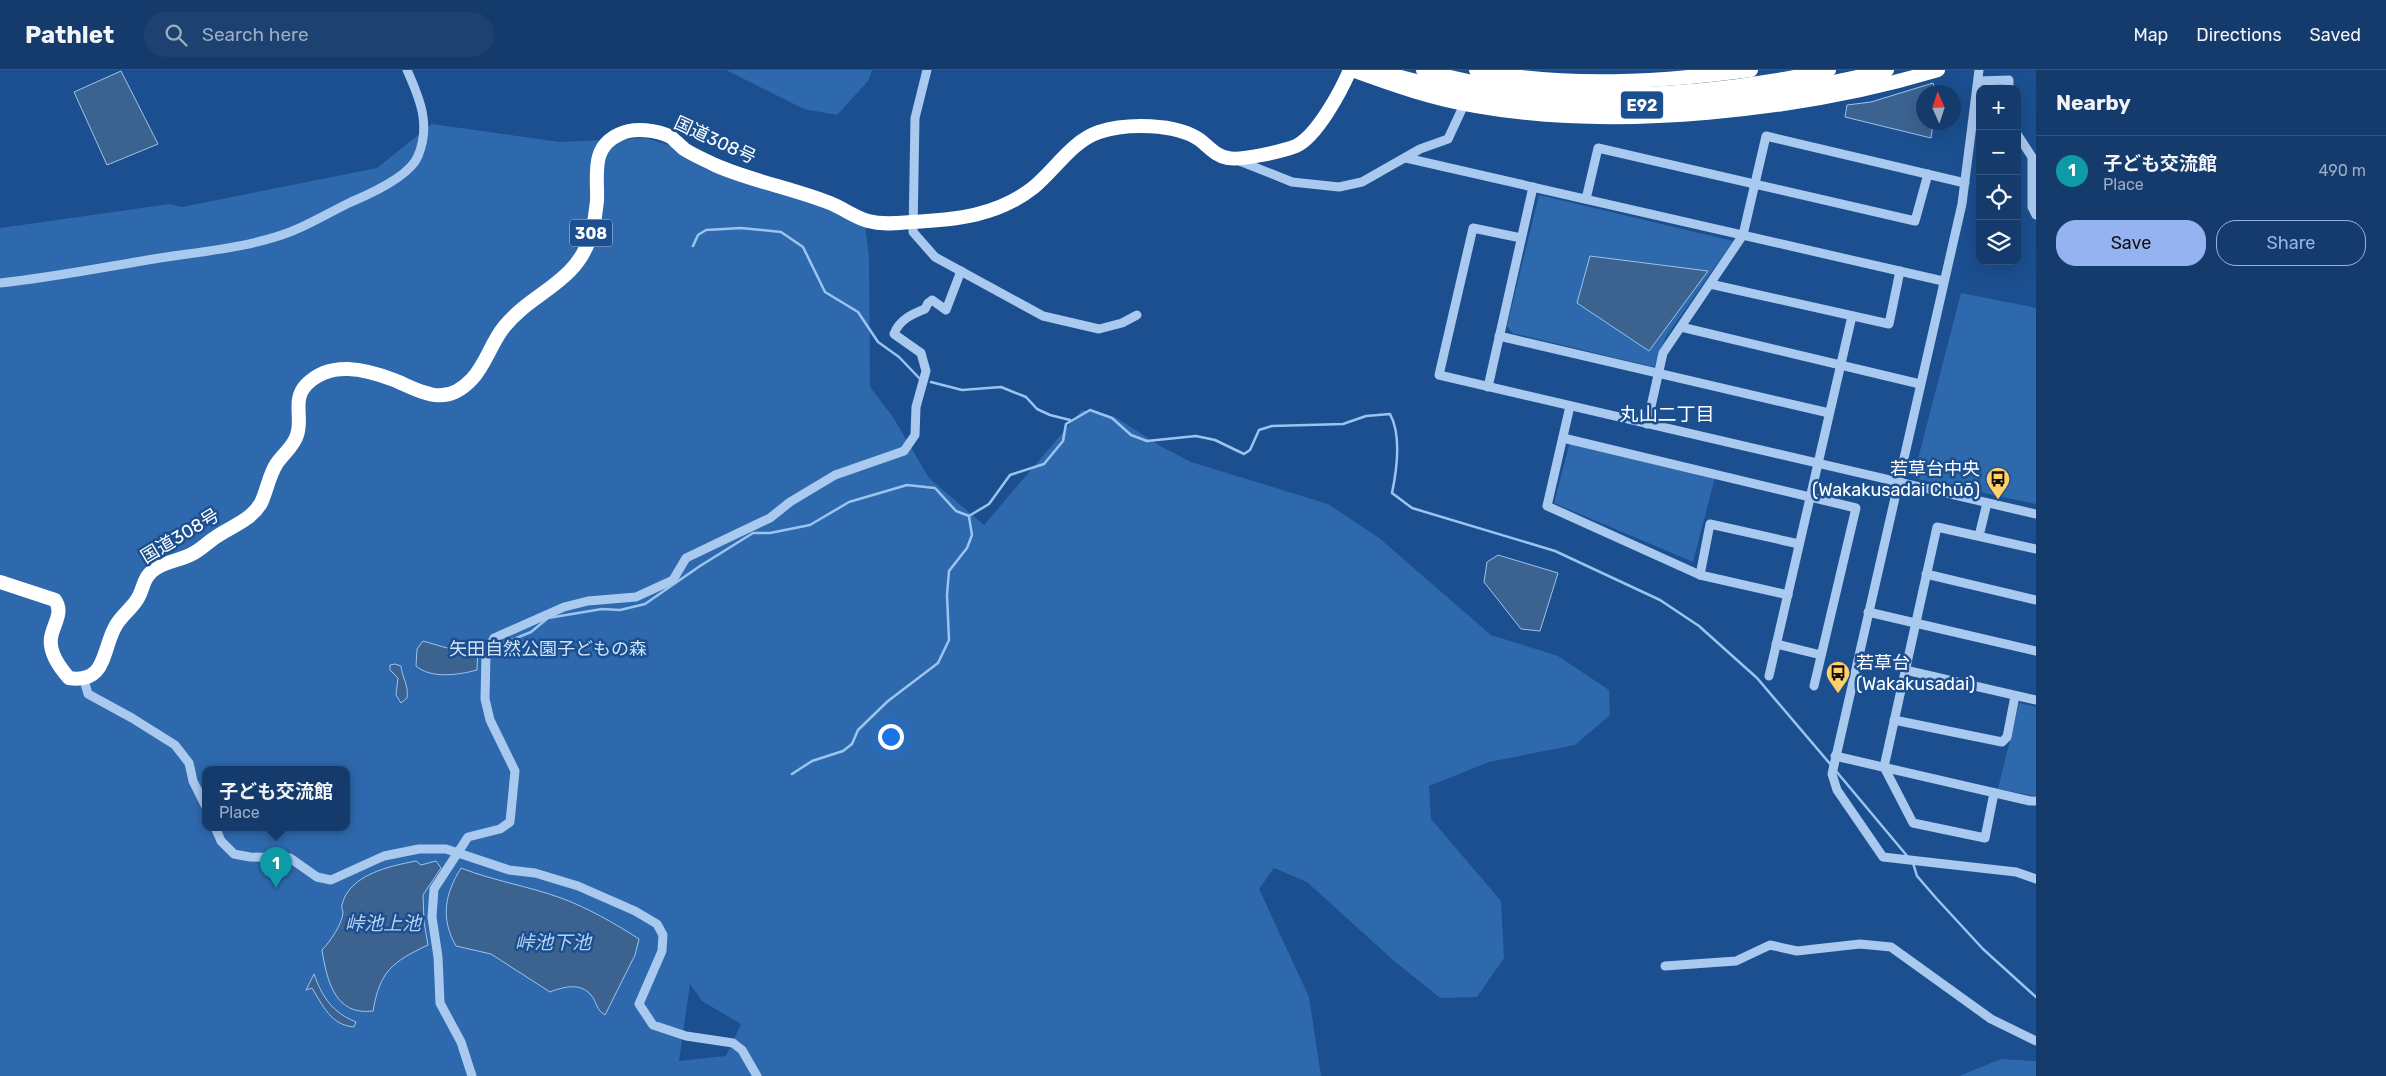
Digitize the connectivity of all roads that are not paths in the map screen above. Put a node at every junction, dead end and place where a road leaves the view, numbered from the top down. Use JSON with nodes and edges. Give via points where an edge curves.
{"nodes":[{"id":1,"x":407,"y":70,"type":"edge"},
{"id":2,"x":927,"y":70,"type":"edge"},
{"id":3,"x":1351,"y":70,"type":"edge"},
{"id":4,"x":1379,"y":70,"type":"edge"},
{"id":5,"x":1423,"y":70,"type":"edge"},
{"id":6,"x":1476,"y":70,"type":"edge"},
{"id":7,"x":1751,"y":70,"type":"edge"},
{"id":8,"x":1829,"y":70,"type":"edge"},
{"id":9,"x":1887,"y":70,"type":"edge"},
{"id":10,"x":1938,"y":70,"type":"edge"},
{"id":11,"x":1980,"y":70,"type":"edge"},
{"id":12,"x":2009,"y":79,"type":"edge"},
{"id":13,"x":1979,"y":81,"type":"junction"},
{"id":14,"x":1462,"y":109,"type":"dead end"},
{"id":15,"x":2021,"y":140,"type":"edge"},
{"id":16,"x":1406,"y":158,"type":"junction"},
{"id":17,"x":1234,"y":160,"type":"junction"},
{"id":18,"x":1928,"y":174,"type":"junction"},
{"id":19,"x":1965,"y":182,"type":"junction"},
{"id":20,"x":1755,"y":184,"type":"junction"},
{"id":21,"x":1532,"y":187,"type":"junction"},
{"id":22,"x":2035,"y":190,"type":"edge"},
{"id":23,"x":1586,"y":199,"type":"junction"},
{"id":24,"x":2036,"y":214,"type":"edge"},
{"id":25,"x":913,"y":222,"type":"junction"},
{"id":26,"x":1742,"y":235,"type":"junction"},
{"id":27,"x":1521,"y":238,"type":"junction"},
{"id":28,"x":1900,"y":270,"type":"junction"},
{"id":29,"x":961,"y":271,"type":"junction"},
{"id":30,"x":1943,"y":280,"type":"junction"},
{"id":31,"x":0,"y":284,"type":"edge"},
{"id":32,"x":1710,"y":284,"type":"junction"},
{"id":33,"x":1138,"y":315,"type":"dead end"},
{"id":34,"x":1852,"y":316,"type":"junction"},
{"id":35,"x":1680,"y":327,"type":"junction"},
{"id":36,"x":1499,"y":336,"type":"junction"},
{"id":37,"x":1840,"y":365,"type":"junction"},
{"id":38,"x":1658,"y":373,"type":"junction"},
{"id":39,"x":1920,"y":384,"type":"junction"},
{"id":40,"x":1488,"y":386,"type":"junction"},
{"id":41,"x":1570,"y":406,"type":"junction"},
{"id":42,"x":1829,"y":413,"type":"junction"},
{"id":43,"x":1647,"y":424,"type":"junction"},
{"id":44,"x":1563,"y":438,"type":"junction"},
{"id":45,"x":1818,"y":464,"type":"junction"},
{"id":46,"x":1898,"y":482,"type":"junction"},
{"id":47,"x":1810,"y":497,"type":"junction"},
{"id":48,"x":1987,"y":503,"type":"junction"},
{"id":49,"x":2036,"y":514,"type":"edge"},
{"id":50,"x":1979,"y":536,"type":"junction"},
{"id":51,"x":1799,"y":544,"type":"junction"},
{"id":52,"x":2036,"y":550,"type":"edge"},
{"id":53,"x":1926,"y":574,"type":"junction"},
{"id":54,"x":1700,"y":575,"type":"junction"},
{"id":55,"x":0,"y":582,"type":"edge"},
{"id":56,"x":1788,"y":595,"type":"junction"},
{"id":57,"x":2036,"y":600,"type":"edge"},
{"id":58,"x":1868,"y":612,"type":"junction"},
{"id":59,"x":1915,"y":623,"type":"junction"},
{"id":60,"x":1776,"y":644,"type":"junction"},
{"id":61,"x":2036,"y":651,"type":"edge"},
{"id":62,"x":1821,"y":655,"type":"junction"},
{"id":63,"x":1905,"y":670,"type":"junction"},
{"id":64,"x":1769,"y":676,"type":"dead end"},
{"id":65,"x":84,"y":680,"type":"junction"},
{"id":66,"x":1814,"y":686,"type":"dead end"},
{"id":67,"x":2015,"y":696,"type":"junction"},
{"id":68,"x":2036,"y":700,"type":"edge"},
{"id":69,"x":1894,"y":720,"type":"junction"},
{"id":70,"x":1836,"y":756,"type":"junction"},
{"id":71,"x":1884,"y":767,"type":"junction"},
{"id":72,"x":1994,"y":793,"type":"junction"},
{"id":73,"x":202,"y":799,"type":"edge"},
{"id":74,"x":2036,"y":801,"type":"edge"},
{"id":75,"x":216,"y":831,"type":"edge"},
{"id":76,"x":458,"y":854,"type":"junction"},
{"id":77,"x":2036,"y":879,"type":"edge"},
{"id":78,"x":1664,"y":966,"type":"dead end"},
{"id":79,"x":2036,"y":1041,"type":"edge"},
{"id":80,"x":472,"y":1076,"type":"edge"},
{"id":81,"x":757,"y":1076,"type":"edge"}],
"edges":[{"from":1,"to":31,"type":"street","via":[[424,112],[423,141],[418,158],[396,180],[372,193],[290,232],[257,242]]},
{"from":2,"to":25,"type":"street","via":[[914,118]]},
{"from":3,"to":10,"type":"highway","via":[[1395,86],[1476,106],[1531,114],[1614,117],[1769,105],[1876,86]]},
{"from":3,"to":17,"type":"highway","via":[[1337,99],[1310,137],[1295,146]]},
{"from":4,"to":9,"type":"highway","number":"E92","bridge":true,"via":[[1450,90],[1559,106],[1614,106],[1742,97]]},
{"from":5,"to":8,"type":"highway","number":"E92","bridge":true,"via":[[1506,87],[1586,94],[1715,87]]},
{"from":6,"to":7,"type":"highway","via":[[1560,81],[1612,82]]},
{"from":11,"to":13,"type":"street"},
{"from":12,"to":13,"type":"street"},
{"from":13,"to":19,"type":"street"},
{"from":14,"to":16,"type":"street","via":[[1448,140],[1420,149]]},
{"from":15,"to":22,"type":"street","via":[[2032,156]]},
{"from":16,"to":17,"type":"street","via":[[1362,182],[1339,187],[1292,182]]},
{"from":16,"to":21,"type":"street"},
{"from":17,"to":25,"type":"highway","name":"国道308号","number":"308","via":[[1223,157],[1200,140],[1168,127],[1118,128],[1096,133],[1078,144],[1034,187],[1011,202],[961,219]]},
{"from":18,"to":19,"type":"street"},
{"from":18,"to":20,"type":"street","via":[[1915,221]]},
{"from":18,"to":20,"type":"street","via":[[1766,136]]},
{"from":19,"to":30,"type":"street"},
{"from":20,"to":23,"type":"street","via":[[1598,148]]},
{"from":20,"to":26,"type":"street"},
{"from":21,"to":23,"type":"street"},
{"from":21,"to":27,"type":"street"},
{"from":22,"to":24,"type":"street","via":[[2032,206]]},
{"from":23,"to":26,"type":"street"},
{"from":25,"to":29,"type":"street","via":[[913,232],[935,257]]},
{"from":25,"to":65,"type":"highway","name":"国道308号","number":"308","via":[[883,224],[866,220],[828,202],[716,165],[671,138],[641,130],[620,134],[605,145],[597,161],[596,214],[580,261],[506,324],[470,380],[452,392],[435,396],[381,376],[341,367],[316,376],[301,390],[297,407],[297,436],[275,466],[256,509],[192,554],[152,571],[138,599],[116,624],[103,660]]},
{"from":26,"to":28,"type":"street"},
{"from":26,"to":32,"type":"street"},
{"from":27,"to":36,"type":"street"},
{"from":27,"to":40,"type":"street","via":[[1473,228],[1439,375]]},
{"from":28,"to":30,"type":"street"},
{"from":28,"to":34,"type":"street","via":[[1889,324]]},
{"from":29,"to":33,"type":"street","via":[[1043,316],[1098,328],[1122,323]]},
{"from":29,"to":76,"type":"street","via":[[946,310],[932,300],[925,309],[897,325],[894,334],[921,353],[926,371],[916,408],[915,435],[904,450],[835,475],[770,518],[686,558],[673,580],[636,597],[588,601],[564,607],[494,638],[486,654],[485,699],[490,720],[515,771],[510,822],[500,829],[468,837]]},
{"from":30,"to":39,"type":"street"},
{"from":32,"to":34,"type":"street"},
{"from":32,"to":35,"type":"street"},
{"from":34,"to":37,"type":"street"},
{"from":35,"to":37,"type":"street"},
{"from":35,"to":38,"type":"street","via":[[1663,353]]},
{"from":36,"to":38,"type":"street"},
{"from":36,"to":40,"type":"street"},
{"from":37,"to":39,"type":"street"},
{"from":37,"to":42,"type":"street"},
{"from":38,"to":42,"type":"street"},
{"from":38,"to":43,"type":"street"},
{"from":39,"to":46,"type":"street"},
{"from":40,"to":41,"type":"street"},
{"from":41,"to":43,"type":"street"},
{"from":41,"to":44,"type":"street"},
{"from":42,"to":45,"type":"street"},
{"from":43,"to":45,"type":"street"},
{"from":44,"to":47,"type":"street"},
{"from":44,"to":54,"type":"street","via":[[1547,506]]},
{"from":45,"to":46,"type":"street"},
{"from":45,"to":47,"type":"street"},
{"from":46,"to":48,"type":"street"},
{"from":46,"to":58,"type":"street"},
{"from":47,"to":51,"type":"street"},
{"from":47,"to":62,"type":"street","via":[[1856,508]]},
{"from":48,"to":49,"type":"street"},
{"from":48,"to":50,"type":"street"},
{"from":50,"to":52,"type":"street"},
{"from":50,"to":53,"type":"street","via":[[1937,527]]},
{"from":51,"to":54,"type":"street","via":[[1710,524]]},
{"from":51,"to":56,"type":"street"},
{"from":53,"to":57,"type":"street"},
{"from":53,"to":59,"type":"street"},
{"from":54,"to":56,"type":"street"},
{"from":55,"to":65,"type":"highway","via":[[55,600],[59,613],[50,641],[53,652],[69,678]]},
{"from":56,"to":60,"type":"street"},
{"from":58,"to":59,"type":"street"},
{"from":58,"to":70,"type":"street"},
{"from":59,"to":61,"type":"street"},
{"from":59,"to":63,"type":"street"},
{"from":60,"to":62,"type":"street"},
{"from":60,"to":64,"type":"street"},
{"from":62,"to":66,"type":"street"},
{"from":63,"to":67,"type":"street"},
{"from":63,"to":69,"type":"street"},
{"from":65,"to":73,"type":"street","via":[[88,694],[175,745],[189,763]]},
{"from":67,"to":68,"type":"street"},
{"from":67,"to":69,"type":"street","via":[[2007,737],[2002,742]]},
{"from":69,"to":71,"type":"street"},
{"from":70,"to":71,"type":"street"},
{"from":70,"to":77,"type":"street","via":[[1832,774],[1836,790],[1883,856],[2016,872]]},
{"from":71,"to":72,"type":"street"},
{"from":71,"to":72,"type":"street","via":[[1913,823],[1985,838]]},
{"from":72,"to":74,"type":"street"},
{"from":75,"to":76,"type":"street","via":[[234,854],[290,858],[317,877],[331,880],[384,856],[419,849],[446,849]]},
{"from":76,"to":80,"type":"street","via":[[434,889],[432,917],[440,1003],[461,1042]]},
{"from":76,"to":81,"type":"street","via":[[578,886],[657,924],[663,935],[662,951],[639,1004],[654,1025],[734,1043],[742,1050]]},
{"from":78,"to":79,"type":"street","via":[[1736,961],[1770,945],[1797,951],[1860,944],[1891,947],[1991,1019]]}]}
